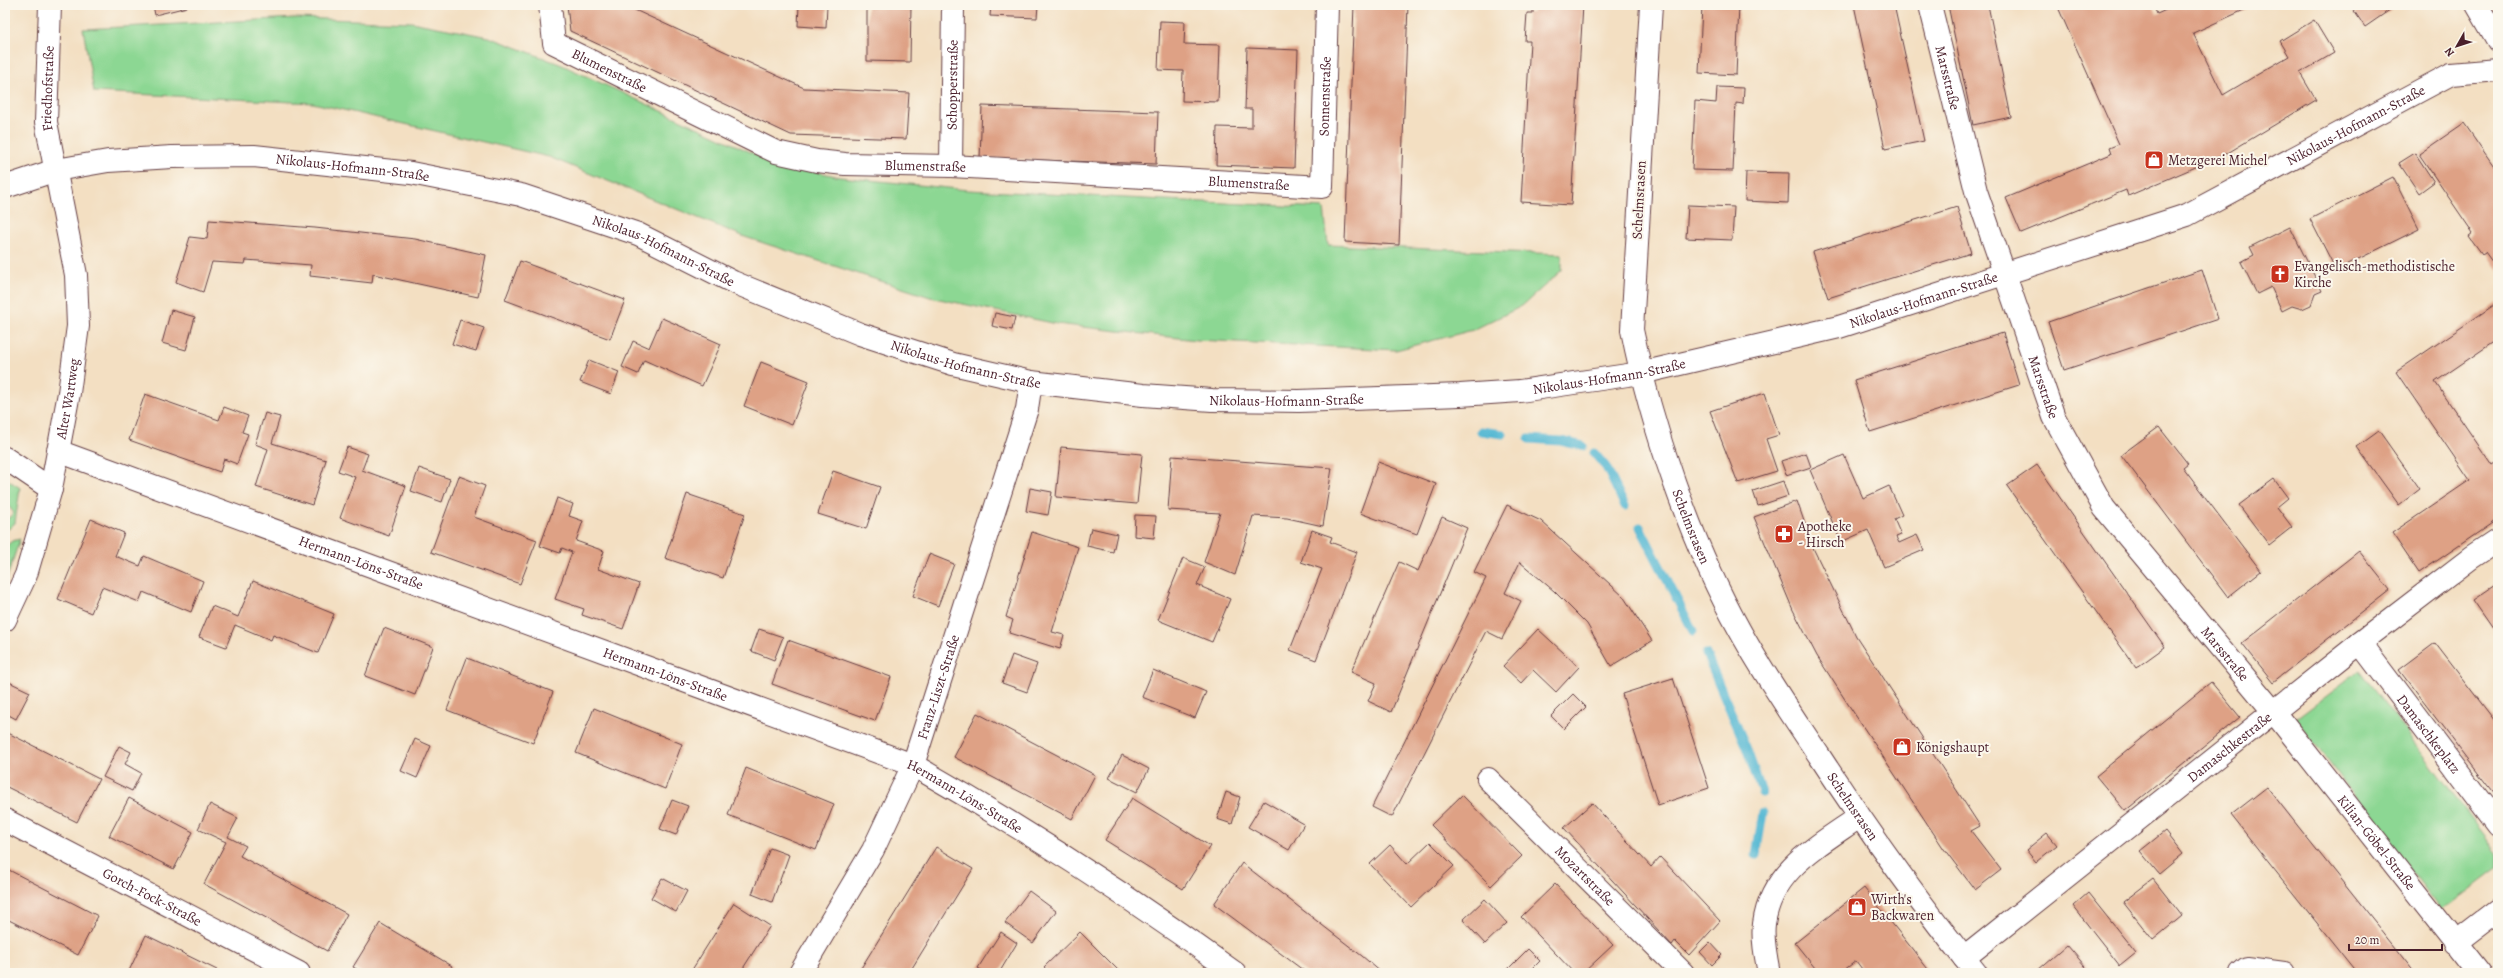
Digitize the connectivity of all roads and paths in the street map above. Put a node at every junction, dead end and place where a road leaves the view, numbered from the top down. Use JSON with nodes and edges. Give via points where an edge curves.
{"nodes":[{"id":1,"x":50,"y":5,"type":"edge"},
{"id":2,"x":550,"y":5,"type":"edge"},
{"id":3,"x":953,"y":5,"type":"edge"},
{"id":4,"x":1327,"y":5,"type":"edge"},
{"id":5,"x":1651,"y":5,"type":"edge"},
{"id":6,"x":1930,"y":5,"type":"edge"},
{"id":7,"x":2477,"y":5,"type":"edge"},
{"id":8,"x":2498,"y":41,"type":"edge"},
{"id":9,"x":2498,"y":70,"type":"edge"},
{"id":10,"x":952,"y":166,"type":"junction"},
{"id":11,"x":56,"y":170,"type":"junction"},
{"id":12,"x":5,"y":186,"type":"edge"},
{"id":13,"x":1322,"y":187,"type":"joint"},
{"id":14,"x":2005,"y":273,"type":"junction"},
{"id":15,"x":1641,"y":373,"type":"junction"},
{"id":16,"x":1031,"y":382,"type":"junction"},
{"id":17,"x":58,"y":451,"type":"junction"},
{"id":18,"x":5,"y":458,"type":"edge"},
{"id":19,"x":51,"y":489,"type":"junction"},
{"id":20,"x":2498,"y":540,"type":"edge"},
{"id":21,"x":5,"y":620,"type":"edge"},
{"id":22,"x":2360,"y":643,"type":"junction"},
{"id":23,"x":2273,"y":712,"type":"junction"},
{"id":24,"x":913,"y":765,"type":"junction"},
{"id":25,"x":1488,"y":779,"type":"dead end"},
{"id":26,"x":1858,"y":817,"type":"junction"},
{"id":27,"x":5,"y":820,"type":"edge"},
{"id":28,"x":2498,"y":825,"type":"edge"},
{"id":29,"x":2498,"y":910,"type":"edge"},
{"id":30,"x":2456,"y":943,"type":"junction"},
{"id":31,"x":1970,"y":966,"type":"edge"},
{"id":32,"x":299,"y":973,"type":"edge"},
{"id":33,"x":800,"y":973,"type":"edge"},
{"id":34,"x":1235,"y":973,"type":"edge"},
{"id":35,"x":1682,"y":973,"type":"edge"},
{"id":36,"x":1769,"y":973,"type":"edge"},
{"id":37,"x":2241,"y":973,"type":"edge"},
{"id":38,"x":2284,"y":973,"type":"edge"},
{"id":39,"x":2480,"y":973,"type":"edge"}],
"edges":[{"from":1,"to":11,"type":"street","name":"Friedhofstraße","via":[[46,122]]},
{"from":2,"to":10,"type":"street","name":"Blumenstraße","via":[[554,43],[776,152],[845,164]]},
{"from":3,"to":10,"type":"street","name":"Schopperstraße"},
{"from":4,"to":13,"type":"street","name":"Sonnenstraße"},
{"from":5,"to":15,"type":"street","name":"Schelmsrasen","via":[[1632,330]]},
{"from":6,"to":14,"type":"street","name":"Marsstraße","via":[[1976,191]]},
{"from":7,"to":8,"type":"street"},
{"from":9,"to":14,"type":"street","name":"Nikolaus-Hofmann-Straße","via":[[2451,74],[2186,215]]},
{"from":10,"to":13,"type":"street","name":"Blumenstraße"},
{"from":11,"to":12,"type":"street","name":"Nikolaus-Hofmann-Straße"},
{"from":11,"to":16,"type":"street","name":"Nikolaus-Hofmann-Straße","via":[[108,161],[254,156],[411,173],[521,195],[638,234],[733,282],[860,334],[954,364]]},
{"from":11,"to":17,"type":"street","name":"Alter Wartweg","via":[[76,275],[78,326]]},
{"from":14,"to":15,"type":"street","name":"Nikolaus-Hofmann-Straße","via":[[1839,327]]},
{"from":14,"to":23,"type":"street","name":"Marsstraße","via":[[2054,417],[2104,508]]},
{"from":15,"to":16,"type":"street","name":"Nikolaus-Hofmann-Straße","via":[[1520,391],[1299,401],[1174,397]]},
{"from":15,"to":26,"type":"street","name":"Schelmsrasen","via":[[1682,500],[1703,554],[1738,628]]},
{"from":16,"to":24,"type":"street","name":"Franz-Liszt-Straße","via":[[1027,409]]},
{"from":17,"to":19,"type":"street","name":"Alter Wartweg"},
{"from":17,"to":24,"type":"street","name":"Hermann-Löns-Straße"},
{"from":18,"to":19,"type":"street"},
{"from":19,"to":21,"type":"street","name":"Alter Wartweg","via":[[26,575]]},
{"from":20,"to":22,"type":"street","name":"Damaschkestraße"},
{"from":22,"to":23,"type":"street","name":"Damaschkestraße"},
{"from":22,"to":28,"type":"street","name":"Damaschkeplatz"},
{"from":23,"to":30,"type":"street","name":"Kilian-Göbel-Straße"},
{"from":23,"to":31,"type":"street","name":"Damaschkestraße"},
{"from":24,"to":33,"type":"street","name":"Franz-Liszt-Straße","via":[[873,850]]},
{"from":24,"to":34,"type":"street","name":"Hermann-Löns-Straße","via":[[1007,818],[1100,878]]},
{"from":25,"to":35,"type":"street","name":"Mozartstraße"},
{"from":26,"to":31,"type":"street","name":"Schelmsrasen"},
{"from":26,"to":36,"type":"street","via":[[1801,858],[1786,872],[1773,892],[1764,924]]},
{"from":27,"to":32,"type":"street","name":"Gorch-Fock-Straße"},
{"from":29,"to":30,"type":"street"},
{"from":30,"to":39,"type":"street","name":"Kilian-Göbel-Straße"},
{"from":37,"to":38,"type":"street","via":[[2247,968]]}]}
